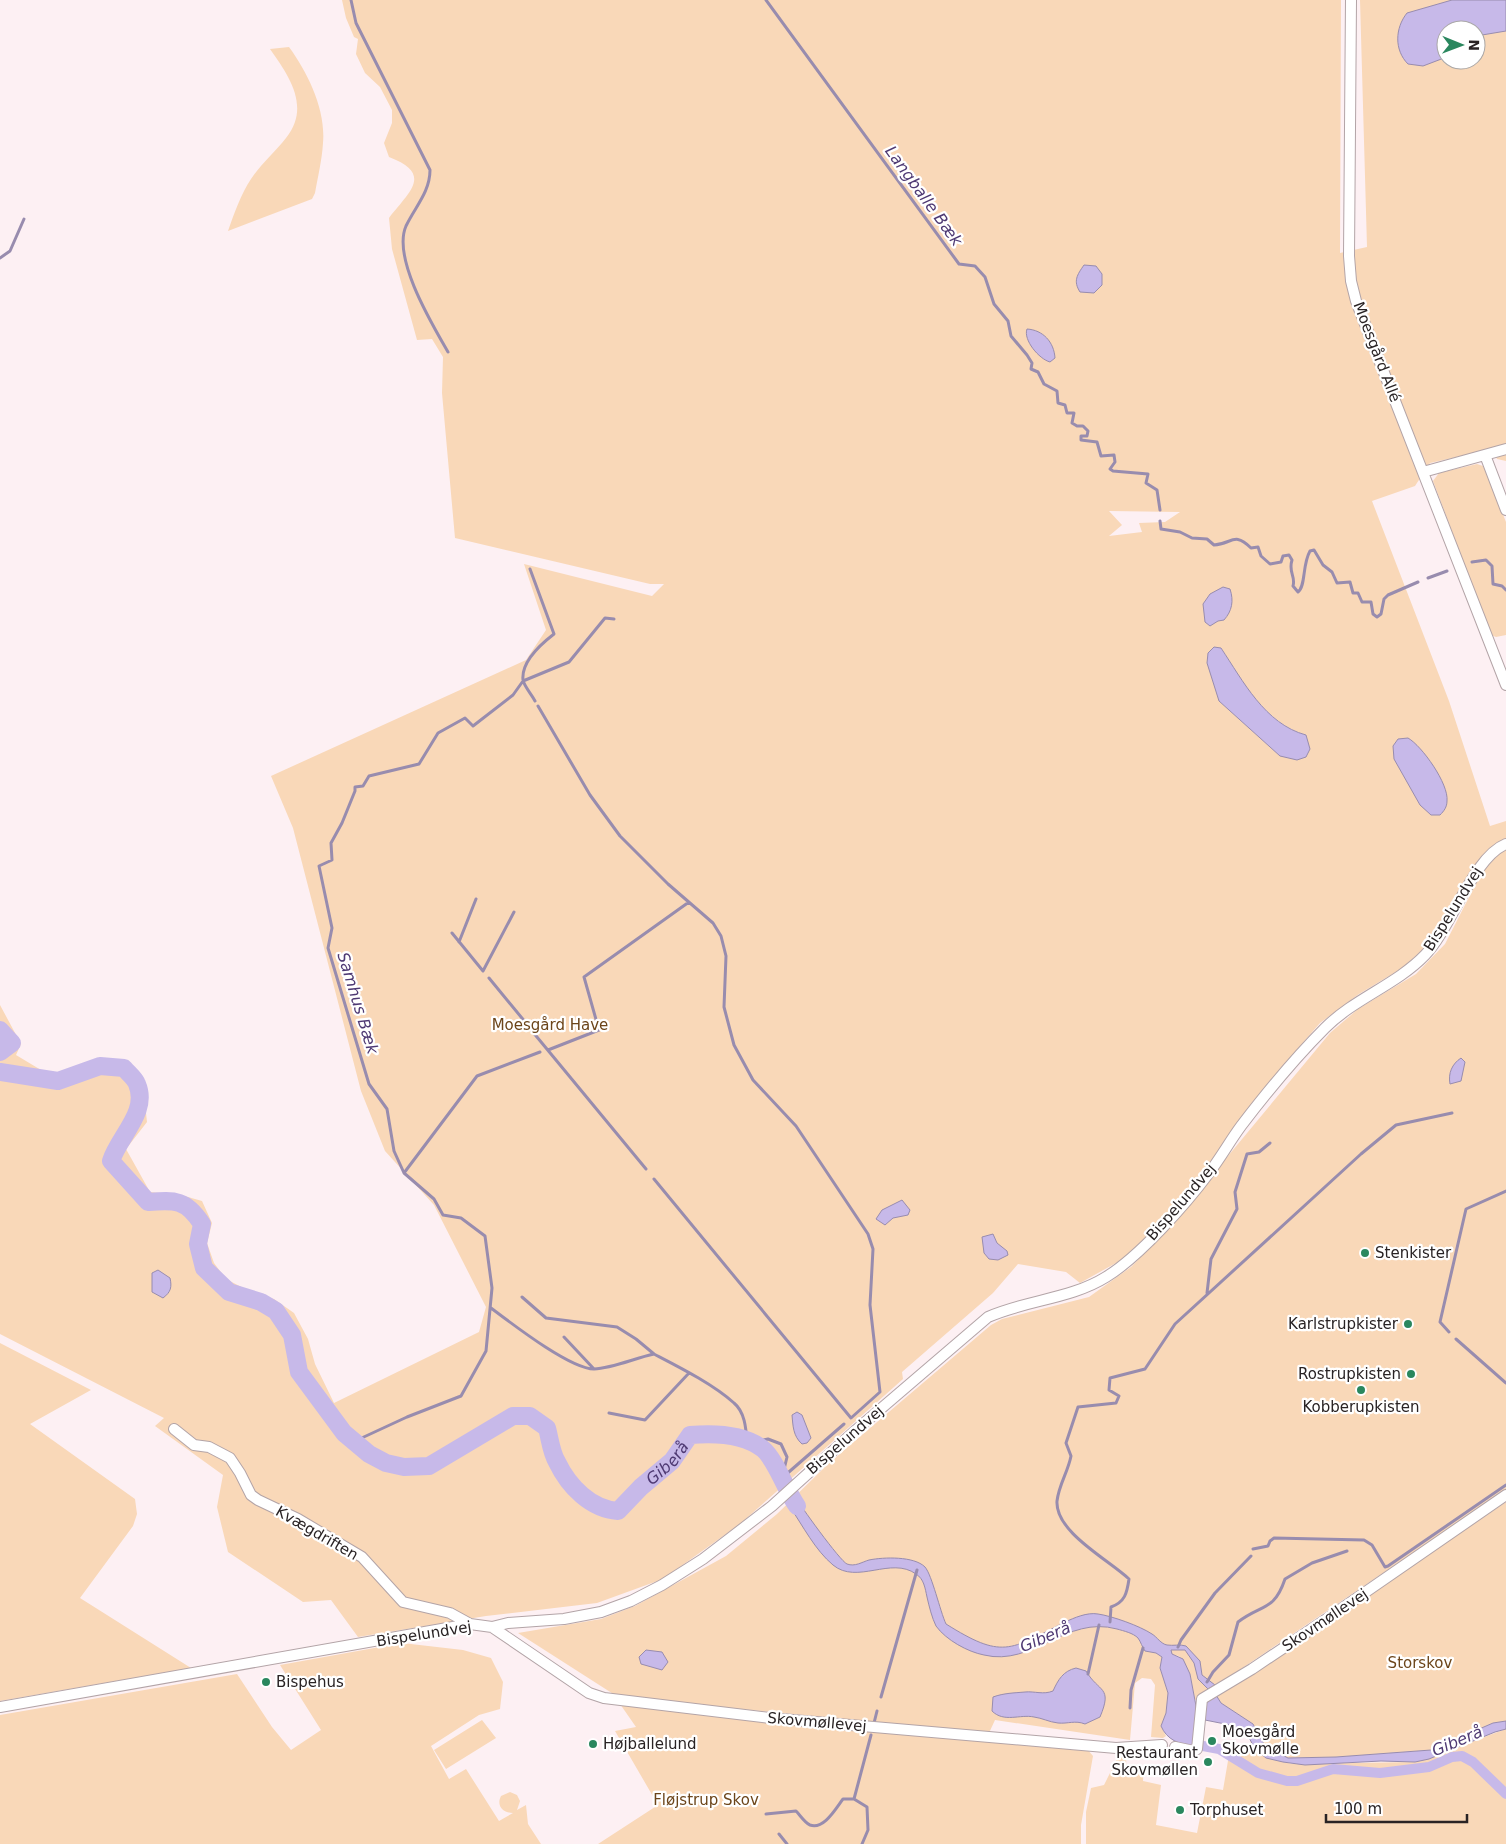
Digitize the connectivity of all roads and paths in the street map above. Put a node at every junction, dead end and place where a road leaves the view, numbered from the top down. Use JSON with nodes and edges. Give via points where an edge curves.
{"nodes":[{"id":1,"x":1351,"y":0,"type":"edge"},
{"id":2,"x":1506,"y":449,"type":"edge"},
{"id":3,"x":1485,"y":455,"type":"junction"},
{"id":4,"x":1423,"y":472,"type":"junction"},
{"id":5,"x":1506,"y":510,"type":"edge"},
{"id":6,"x":1506,"y":685,"type":"edge"},
{"id":7,"x":1506,"y":844,"type":"edge"},
{"id":8,"x":174,"y":1429,"type":"dead end"},
{"id":9,"x":1506,"y":1495,"type":"edge"},
{"id":10,"x":470,"y":1624,"type":"junction"},
{"id":11,"x":492,"y":1627,"type":"junction"},
{"id":12,"x":0,"y":1707,"type":"edge"},
{"id":13,"x":1162,"y":1745,"type":"dead end"},
{"id":14,"x":1175,"y":1747,"type":"dead end"}],
"edges":[{"from":1,"to":4,"type":"street","name":"Moesgård Allé","via":[[1348,256],[1351,281]]},
{"from":2,"to":3,"type":"street"},
{"from":3,"to":4,"type":"street"},
{"from":3,"to":5,"type":"street"},
{"from":4,"to":6,"type":"street","name":"Moesgård Allé"},
{"from":7,"to":11,"type":"street","name":"Bispelundvej","via":[[1486,858],[1427,953],[1409,970],[1354,1003],[1326,1027],[1241,1126],[1208,1174],[1129,1260],[1105,1278],[1080,1289],[988,1317],[772,1506],[703,1559],[662,1585],[601,1612]]},
{"from":8,"to":10,"type":"street","name":"Kvægdriften","via":[[194,1445],[209,1447],[230,1458],[251,1495],[258,1500],[298,1519],[362,1557],[403,1602],[450,1613]]},
{"from":9,"to":14,"type":"street","name":"Skovmøllevej","via":[[1328,1618],[1202,1699],[1197,1749]]},
{"from":10,"to":11,"type":"street","name":"Bispelundvej"},
{"from":10,"to":12,"type":"street","name":"Bispelundvej"},
{"from":11,"to":13,"type":"street","name":"Skovmøllevej","via":[[589,1693],[604,1698],[770,1718],[1116,1748]]}]}
